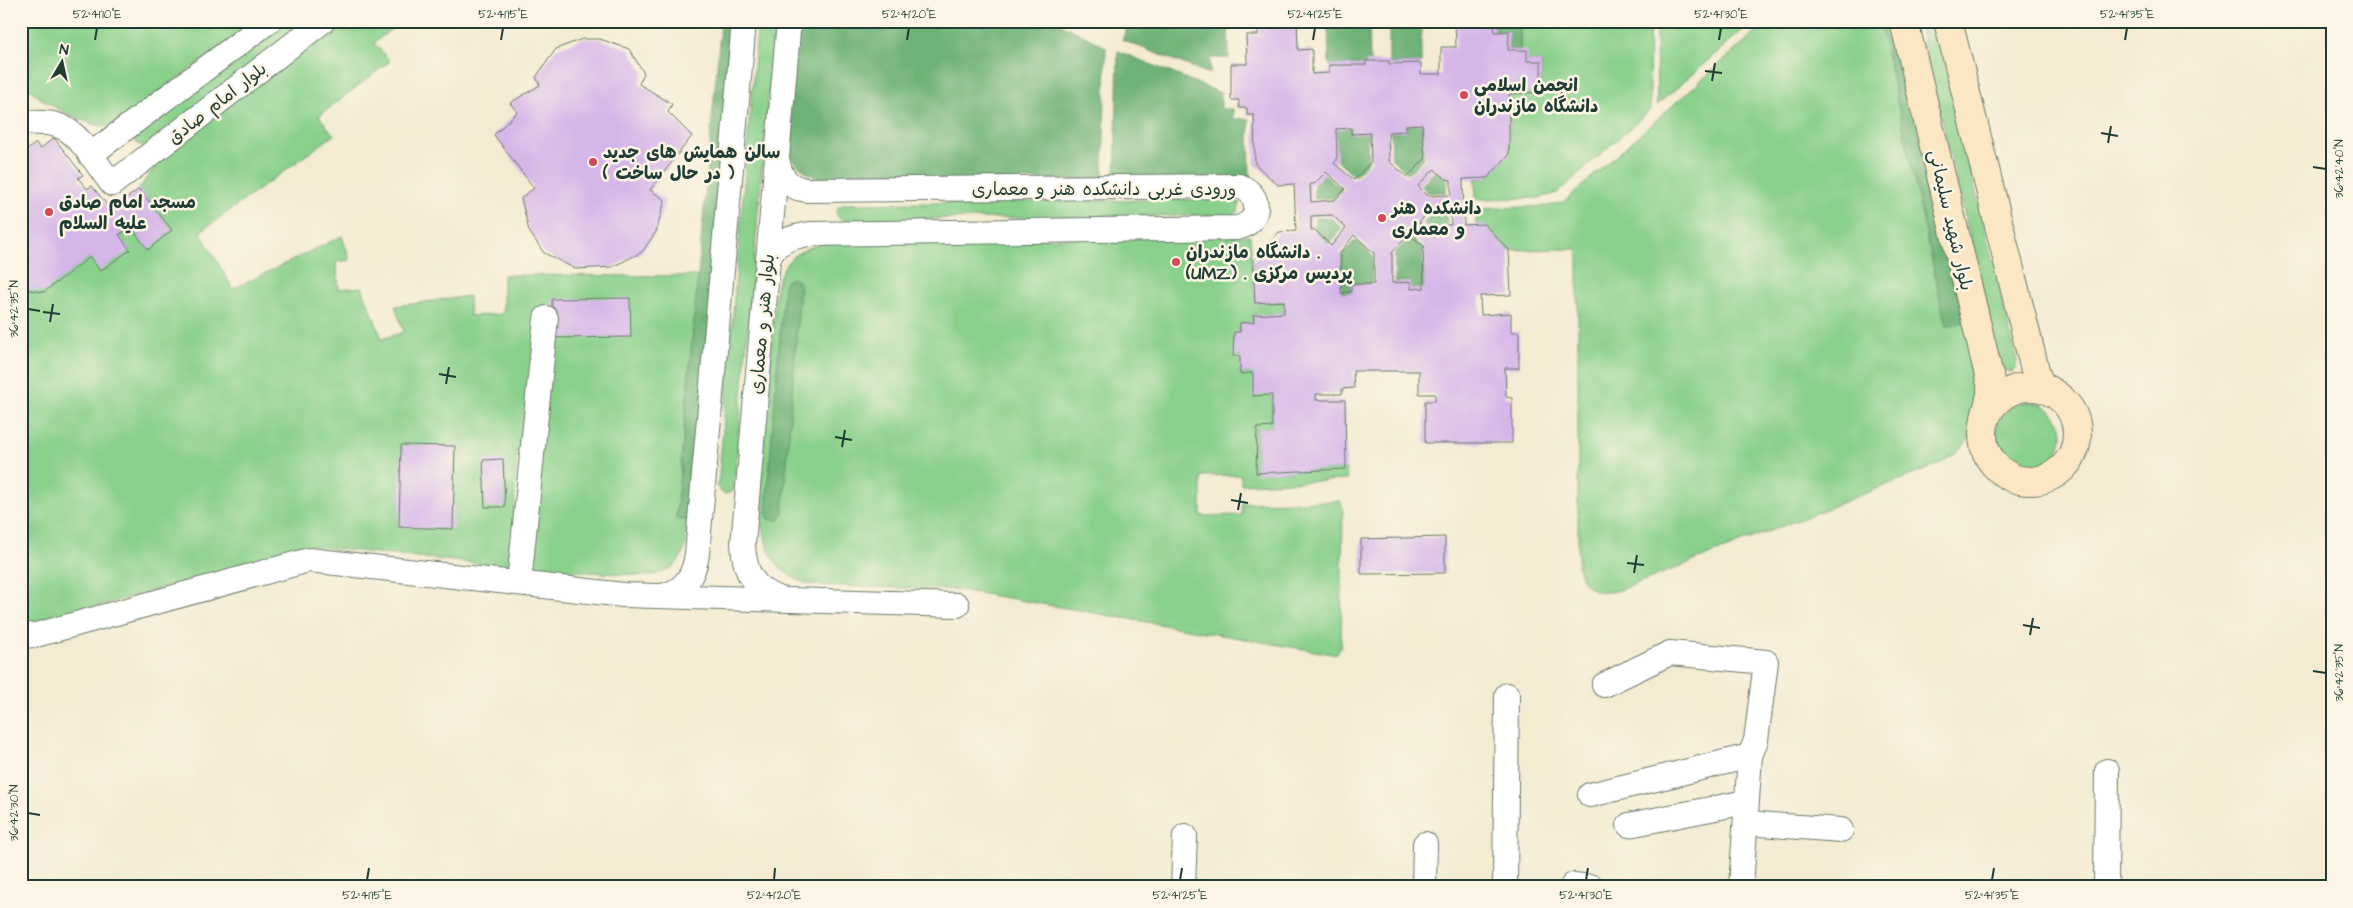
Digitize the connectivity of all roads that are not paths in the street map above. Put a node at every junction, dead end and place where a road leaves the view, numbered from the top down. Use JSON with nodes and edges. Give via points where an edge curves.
{"nodes":[{"id":1,"x":269,"y":21,"type":"edge"},
{"id":2,"x":323,"y":21,"type":"edge"},
{"id":3,"x":744,"y":21,"type":"edge"},
{"id":4,"x":789,"y":21,"type":"edge"},
{"id":5,"x":1904,"y":21,"type":"edge"},
{"id":6,"x":1948,"y":21,"type":"edge"},
{"id":7,"x":21,"y":123,"type":"edge"},
{"id":8,"x":90,"y":155,"type":"junction"},
{"id":9,"x":777,"y":158,"type":"junction"},
{"id":10,"x":768,"y":260,"type":"junction"},
{"id":11,"x":546,"y":318,"type":"dead end"},
{"id":12,"x":2051,"y":392,"type":"junction"},
{"id":13,"x":1985,"y":418,"type":"junction"},
{"id":14,"x":519,"y":583,"type":"junction"},
{"id":15,"x":656,"y":597,"type":"junction"},
{"id":16,"x":791,"y":601,"type":"junction"},
{"id":17,"x":957,"y":605,"type":"dead end"},
{"id":18,"x":21,"y":636,"type":"edge"},
{"id":19,"x":1604,"y":685,"type":"dead end"},
{"id":20,"x":1507,"y":695,"type":"dead end"},
{"id":21,"x":1750,"y":756,"type":"junction"},
{"id":22,"x":2106,"y":771,"type":"dead end"},
{"id":23,"x":1590,"y":795,"type":"dead end"},
{"id":24,"x":1746,"y":812,"type":"junction"},
{"id":25,"x":1629,"y":825,"type":"dead end"},
{"id":26,"x":1841,"y":830,"type":"dead end"},
{"id":27,"x":1185,"y":836,"type":"dead end"},
{"id":28,"x":1426,"y":844,"type":"dead end"},
{"id":29,"x":1183,"y":887,"type":"edge"},
{"id":30,"x":1424,"y":887,"type":"edge"},
{"id":31,"x":1505,"y":887,"type":"edge"},
{"id":32,"x":1741,"y":887,"type":"edge"},
{"id":33,"x":2106,"y":887,"type":"edge"}],
"edges":[{"from":1,"to":8,"type":"street","name":"بلوار امام صادق"},
{"from":2,"to":8,"type":"street","name":"بلوار امام صادق","via":[[112,184]]},
{"from":3,"to":15,"type":"street","via":[[696,562],[691,576],[680,588]]},
{"from":4,"to":9,"type":"street","name":"بلوار هنر و معماری"},
{"from":5,"to":13,"type":"main road","name":"بلوار شهید سلیمانی","via":[[1991,384]]},
{"from":6,"to":12,"type":"main road","via":[[2037,378]]},
{"from":7,"to":8,"type":"street","via":[[44,123],[63,128]]},
{"from":9,"to":10,"type":"street","name":"بلوار هنر و معماری"},
{"from":9,"to":10,"type":"street","name":"ورودی غربی دانشکده هنر و معماری","via":[[784,180],[793,187],[806,190],[1239,186],[1251,192],[1257,211],[1250,223],[1237,228],[810,234],[780,243]]},
{"from":10,"to":16,"type":"street","name":"بلوار هنر و معماری","via":[[743,558],[751,578],[760,589]]},
{"from":11,"to":14,"type":"street"},
{"from":12,"to":13,"type":"main road","via":[[2037,388],[2015,389],[1996,400]]},
{"from":12,"to":13,"type":"main road","via":[[2072,412],[2077,433],[2076,447],[2069,460],[2060,471],[2047,478],[2033,482],[2019,480],[1999,471],[1984,447],[1982,432]]},
{"from":14,"to":15,"type":"street"},
{"from":14,"to":18,"type":"street","via":[[309,560],[36,635]]},
{"from":15,"to":16,"type":"street"},
{"from":16,"to":17,"type":"street"},
{"from":19,"to":21,"type":"street","via":[[1670,653],[1766,662],[1756,740]]},
{"from":20,"to":31,"type":"street"},
{"from":21,"to":23,"type":"street"},
{"from":21,"to":24,"type":"street"},
{"from":22,"to":33,"type":"street"},
{"from":24,"to":25,"type":"street"},
{"from":24,"to":26,"type":"street"},
{"from":24,"to":32,"type":"street"},
{"from":27,"to":29,"type":"street"},
{"from":28,"to":30,"type":"street"}]}
